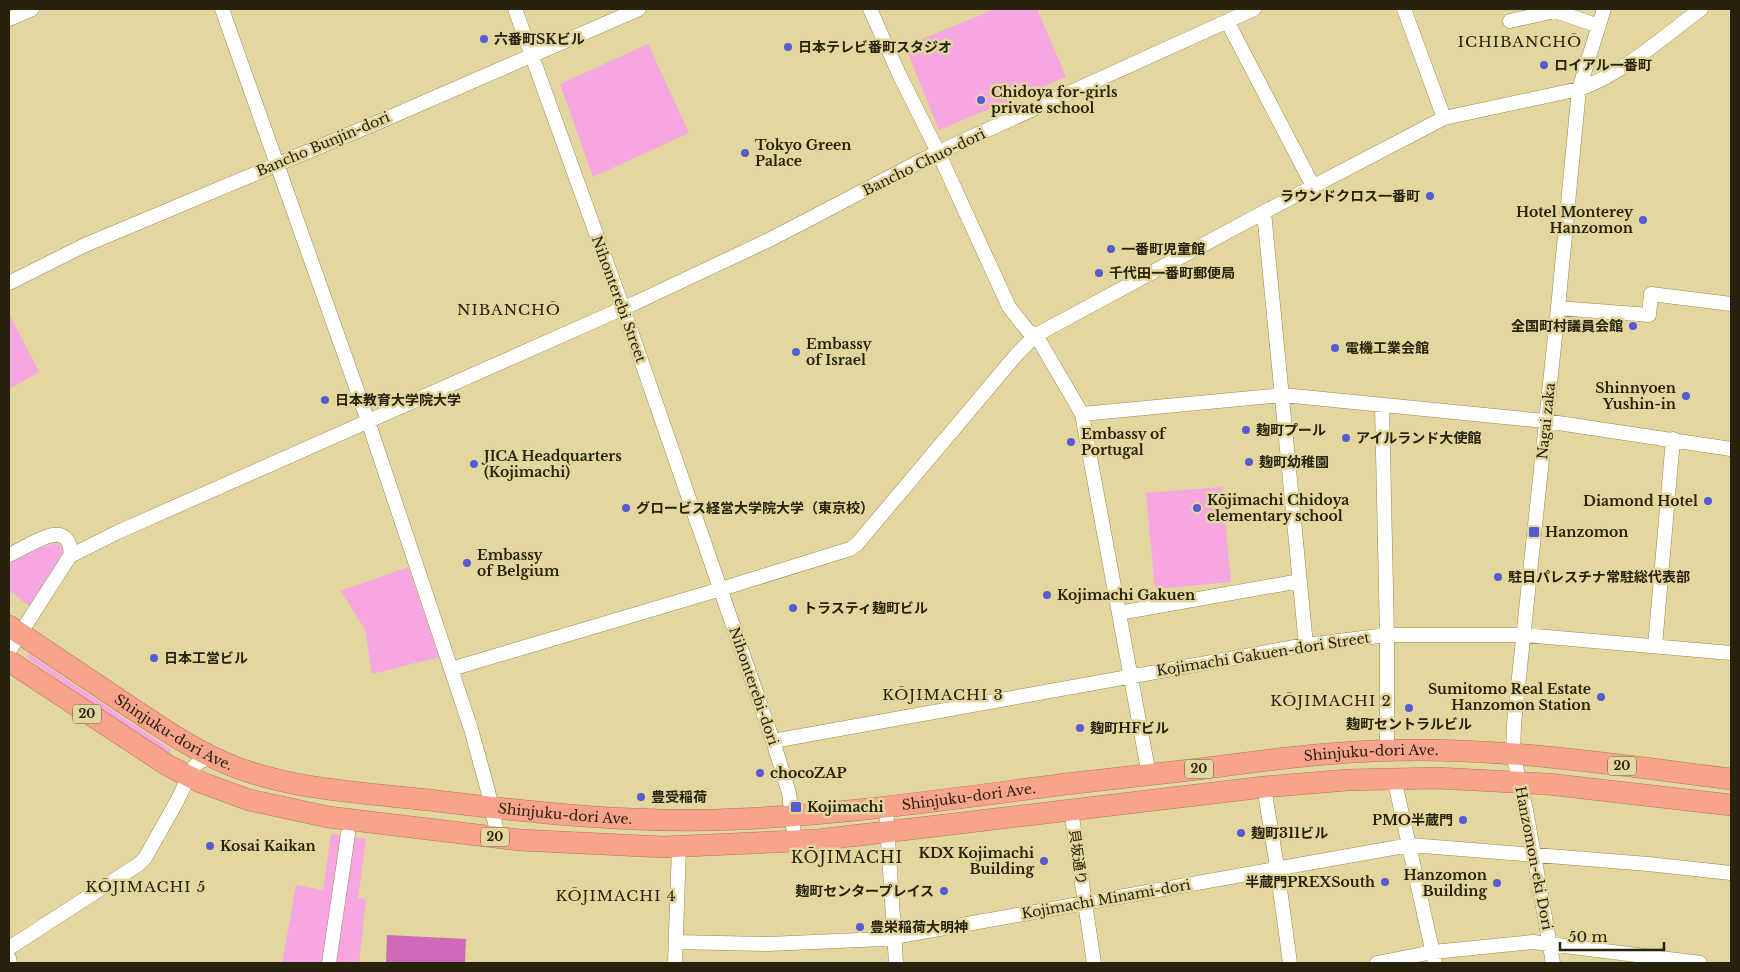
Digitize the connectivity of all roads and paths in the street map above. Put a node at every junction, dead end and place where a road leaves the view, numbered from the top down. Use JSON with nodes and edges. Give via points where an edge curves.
{"nodes":[{"id":1,"x":32,"y":9,"type":"edge"},
{"id":2,"x":222,"y":9,"type":"edge"},
{"id":3,"x":515,"y":9,"type":"edge"},
{"id":4,"x":639,"y":9,"type":"edge"},
{"id":5,"x":870,"y":9,"type":"edge"},
{"id":6,"x":1254,"y":9,"type":"edge"},
{"id":7,"x":1404,"y":9,"type":"edge"},
{"id":8,"x":1604,"y":9,"type":"edge"},
{"id":9,"x":1701,"y":9,"type":"edge"},
{"id":10,"x":9,"y":19,"type":"edge"},
{"id":11,"x":1227,"y":21,"type":"junction"},
{"id":12,"x":1510,"y":21,"type":"dead end"},
{"id":13,"x":1599,"y":26,"type":"junction"},
{"id":14,"x":532,"y":56,"type":"junction"},
{"id":15,"x":1579,"y":89,"type":"junction"},
{"id":16,"x":1444,"y":118,"type":"junction"},
{"id":17,"x":938,"y":152,"type":"junction"},
{"id":18,"x":277,"y":163,"type":"junction"},
{"id":19,"x":1313,"y":186,"type":"junction"},
{"id":20,"x":1264,"y":212,"type":"junction"},
{"id":21,"x":9,"y":283,"type":"edge"},
{"id":22,"x":1731,"y":304,"type":"edge"},
{"id":23,"x":623,"y":308,"type":"junction"},
{"id":24,"x":1558,"y":308,"type":"junction"},
{"id":25,"x":1036,"y":336,"type":"junction"},
{"id":26,"x":1283,"y":395,"type":"junction"},
{"id":27,"x":1382,"y":406,"type":"junction"},
{"id":28,"x":1082,"y":414,"type":"junction"},
{"id":29,"x":368,"y":421,"type":"junction"},
{"id":30,"x":1546,"y":421,"type":"junction"},
{"id":31,"x":1673,"y":439,"type":"junction"},
{"id":32,"x":1731,"y":449,"type":"edge"},
{"id":33,"x":9,"y":555,"type":"edge"},
{"id":34,"x":70,"y":556,"type":"junction"},
{"id":35,"x":1300,"y":581,"type":"junction"},
{"id":36,"x":721,"y":589,"type":"junction"},
{"id":37,"x":1119,"y":613,"type":"junction"},
{"id":38,"x":14,"y":630,"type":"edge"},
{"id":39,"x":1524,"y":634,"type":"junction"},
{"id":40,"x":1387,"y":635,"type":"junction"},
{"id":41,"x":1306,"y":645,"type":"junction"},
{"id":42,"x":1654,"y":646,"type":"junction"},
{"id":43,"x":9,"y":651,"type":"edge"},
{"id":44,"x":1731,"y":653,"type":"edge"},
{"id":45,"x":9,"y":661,"type":"edge"},
{"id":46,"x":451,"y":669,"type":"junction"},
{"id":47,"x":1131,"y":676,"type":"junction"},
{"id":48,"x":773,"y":741,"type":"junction"},
{"id":49,"x":1387,"y":750,"type":"junction"},
{"id":50,"x":1513,"y":754,"type":"junction"},
{"id":51,"x":212,"y":757,"type":"junction"},
{"id":52,"x":1149,"y":775,"type":"junction"},
{"id":53,"x":1394,"y":778,"type":"junction"},
{"id":54,"x":194,"y":779,"type":"junction"},
{"id":55,"x":1731,"y":779,"type":"edge"},
{"id":56,"x":1520,"y":782,"type":"junction"},
{"id":57,"x":1264,"y":787,"type":"junction"},
{"id":58,"x":1731,"y":805,"type":"edge"},
{"id":59,"x":491,"y":807,"type":"junction"},
{"id":60,"x":886,"y":808,"type":"junction"},
{"id":61,"x":1072,"y":810,"type":"junction"},
{"id":62,"x":792,"y":816,"type":"junction"},
{"id":63,"x":888,"y":832,"type":"junction"},
{"id":64,"x":348,"y":834,"type":"dead end"},
{"id":65,"x":498,"y":838,"type":"junction"},
{"id":66,"x":795,"y":842,"type":"junction"},
{"id":67,"x":1410,"y":845,"type":"junction"},
{"id":68,"x":679,"y":847,"type":"junction"},
{"id":69,"x":1534,"y":854,"type":"junction"},
{"id":70,"x":1277,"y":867,"type":"junction"},
{"id":71,"x":1731,"y":873,"type":"edge"},
{"id":72,"x":1084,"y":903,"type":"junction"},
{"id":73,"x":895,"y":936,"type":"junction"},
{"id":74,"x":676,"y":942,"type":"junction"},
{"id":75,"x":1550,"y":944,"type":"junction"},
{"id":76,"x":9,"y":948,"type":"edge"},
{"id":77,"x":9,"y":958,"type":"edge"},
{"id":78,"x":1434,"y":958,"type":"edge"},
{"id":79,"x":1665,"y":962,"type":"edge"},
{"id":80,"x":10,"y":963,"type":"edge"},
{"id":81,"x":330,"y":963,"type":"edge"},
{"id":82,"x":675,"y":963,"type":"edge"},
{"id":83,"x":896,"y":963,"type":"edge"},
{"id":84,"x":1094,"y":963,"type":"edge"},
{"id":85,"x":1290,"y":963,"type":"edge"},
{"id":86,"x":1377,"y":963,"type":"edge"},
{"id":87,"x":1553,"y":963,"type":"edge"},
{"id":88,"x":1700,"y":963,"type":"edge"}],
"edges":[{"from":1,"to":10,"type":"street"},
{"from":2,"to":18,"type":"street"},
{"from":3,"to":14,"type":"street","name":"Nihonterebi Street"},
{"from":4,"to":14,"type":"street","name":"Bancho Bunjin-dori"},
{"from":5,"to":17,"type":"street"},
{"from":6,"to":11,"type":"street","name":"Bancho Chuo-dori"},
{"from":7,"to":16,"type":"street"},
{"from":8,"to":13,"type":"street","name":"Nagai zaka"},
{"from":9,"to":15,"type":"street","via":[[1616,72],[1596,84]]},
{"from":11,"to":17,"type":"street","name":"Bancho Chuo-dori"},
{"from":11,"to":19,"type":"street"},
{"from":12,"to":13,"type":"street","via":[[1555,12]]},
{"from":13,"to":15,"type":"street","name":"Nagai zaka"},
{"from":14,"to":18,"type":"street","name":"Bancho Bunjin-dori"},
{"from":14,"to":23,"type":"street","name":"Nihonterebi Street"},
{"from":15,"to":16,"type":"street"},
{"from":15,"to":24,"type":"street","name":"Nagai zaka"},
{"from":16,"to":19,"type":"street"},
{"from":17,"to":23,"type":"street","name":"Bancho Chuo-dori","via":[[769,240]]},
{"from":17,"to":25,"type":"street","via":[[1009,307]]},
{"from":18,"to":21,"type":"street","name":"Bancho Bunjin-dori","via":[[85,245]]},
{"from":18,"to":29,"type":"street"},
{"from":19,"to":20,"type":"street"},
{"from":20,"to":25,"type":"street"},
{"from":20,"to":26,"type":"street"},
{"from":22,"to":24,"type":"street","via":[[1651,294],[1649,315]]},
{"from":23,"to":29,"type":"street","name":"Bancho Chuo-dori"},
{"from":23,"to":36,"type":"street","name":"Nihonterebi Street"},
{"from":24,"to":30,"type":"street","name":"Nagai zaka"},
{"from":25,"to":28,"type":"street"},
{"from":25,"to":36,"type":"street","via":[[1017,354],[857,544]]},
{"from":26,"to":27,"type":"street"},
{"from":26,"to":28,"type":"street"},
{"from":26,"to":35,"type":"street"},
{"from":27,"to":30,"type":"street"},
{"from":27,"to":40,"type":"street"},
{"from":28,"to":37,"type":"street"},
{"from":29,"to":34,"type":"street","name":"Bancho Chuo-dori"},
{"from":29,"to":46,"type":"street"},
{"from":30,"to":31,"type":"street"},
{"from":30,"to":39,"type":"street","name":"Nagai zaka"},
{"from":31,"to":32,"type":"street"},
{"from":31,"to":42,"type":"street"},
{"from":33,"to":34,"type":"street","via":[[53,535],[61,535],[71,549]]},
{"from":34,"to":38,"type":"street"},
{"from":35,"to":37,"type":"street"},
{"from":35,"to":41,"type":"street"},
{"from":36,"to":46,"type":"street"},
{"from":36,"to":48,"type":"street","name":"Nihonterebi-dori"},
{"from":37,"to":47,"type":"street"},
{"from":38,"to":43,"type":"street"},
{"from":38,"to":51,"type":"highway","name":"Shinjuku-dori Ave.","number":"20","via":[[180,740]]},
{"from":39,"to":40,"type":"street","name":"Kojimachi Gakuen-dori Street"},
{"from":39,"to":42,"type":"street","name":"Kojimachi Gakuen-dori Street"},
{"from":39,"to":50,"type":"street","name":"Nagai zaka"},
{"from":40,"to":41,"type":"street","name":"Kojimachi Gakuen-dori Street"},
{"from":40,"to":49,"type":"street"},
{"from":41,"to":47,"type":"street","name":"Kojimachi Gakuen-dori Street"},
{"from":42,"to":44,"type":"street","name":"Kojimachi Gakuen-dori Street"},
{"from":45,"to":54,"type":"highway","name":"Shinjuku-dori Ave.","number":"20","via":[[167,766]]},
{"from":46,"to":59,"type":"street","via":[[471,729]]},
{"from":47,"to":48,"type":"street","name":"Kojimachi Gakuen-dori Street"},
{"from":47,"to":52,"type":"street"},
{"from":48,"to":62,"type":"street","name":"Nihonterebi-dori","via":[[786,781]]},
{"from":49,"to":50,"type":"highway","name":"Shinjuku-dori Ave.","number":"20"},
{"from":49,"to":52,"type":"highway","name":"Shinjuku-dori Ave.","number":"20","via":[[1303,756]]},
{"from":50,"to":55,"type":"highway","name":"Shinjuku-dori Ave.","number":"20"},
{"from":50,"to":56,"type":"street","name":"Hanzomon-eki Dori"},
{"from":51,"to":54,"type":"street","via":[[199,762]]},
{"from":51,"to":59,"type":"highway","name":"Shinjuku-dori Ave.","number":"20","via":[[256,775],[293,783]]},
{"from":52,"to":60,"type":"highway","name":"Shinjuku-dori Ave.","number":"20"},
{"from":53,"to":56,"type":"highway","name":"Shinjuku-dori Ave.","number":"20"},
{"from":53,"to":57,"type":"highway","name":"Shinjuku-dori Ave.","number":"20"},
{"from":53,"to":67,"type":"street"},
{"from":54,"to":65,"type":"highway","name":"Shinjuku-dori Ave.","number":"20","via":[[250,800],[328,817]]},
{"from":54,"to":76,"type":"street","via":[[139,864]]},
{"from":56,"to":58,"type":"highway","name":"Shinjuku-dori Ave.","number":"20"},
{"from":56,"to":69,"type":"street","name":"Hanzomon-eki Dori"},
{"from":57,"to":61,"type":"highway","name":"Shinjuku-dori Ave.","number":"20"},
{"from":57,"to":70,"type":"street"},
{"from":59,"to":62,"type":"highway","name":"Shinjuku-dori Ave.","number":"20","via":[[663,819]]},
{"from":59,"to":65,"type":"street"},
{"from":60,"to":62,"type":"highway","name":"Shinjuku-dori Ave.","number":"20"},
{"from":60,"to":63,"type":"street"},
{"from":61,"to":63,"type":"highway","name":"Shinjuku-dori Ave.","number":"20"},
{"from":61,"to":72,"type":"street","name":"貝坂通り"},
{"from":62,"to":66,"type":"street","name":"Nihonterebi-dori"},
{"from":63,"to":66,"type":"highway","name":"Shinjuku-dori Ave.","number":"20"},
{"from":63,"to":73,"type":"street"},
{"from":64,"to":81,"type":"street"},
{"from":65,"to":68,"type":"highway","name":"Shinjuku-dori Ave.","number":"20"},
{"from":66,"to":68,"type":"highway","name":"Shinjuku-dori Ave.","number":"20"},
{"from":67,"to":69,"type":"street","name":"Kojimachi Minami-dori"},
{"from":67,"to":70,"type":"street","name":"Kojimachi Minami-dori"},
{"from":67,"to":78,"type":"street"},
{"from":68,"to":74,"type":"street"},
{"from":69,"to":71,"type":"street","name":"Kojimachi Minami-dori"},
{"from":69,"to":75,"type":"street","name":"Hanzomon-eki Dori"},
{"from":70,"to":72,"type":"street","name":"Kojimachi Minami-dori"},
{"from":70,"to":85,"type":"street"},
{"from":72,"to":73,"type":"street","name":"Kojimachi Minami-dori"},
{"from":72,"to":84,"type":"street","name":"貝坂通り"},
{"from":73,"to":74,"type":"street","name":"Kojimachi Minami-dori","via":[[768,944]]},
{"from":73,"to":83,"type":"street"},
{"from":74,"to":82,"type":"street"},
{"from":75,"to":78,"type":"street","via":[[1533,942]]},
{"from":75,"to":79,"type":"street"},
{"from":75,"to":87,"type":"street","name":"Hanzomon-eki Dori"},
{"from":77,"to":80,"type":"street"},
{"from":78,"to":86,"type":"street"},
{"from":79,"to":88,"type":"street"}]}
